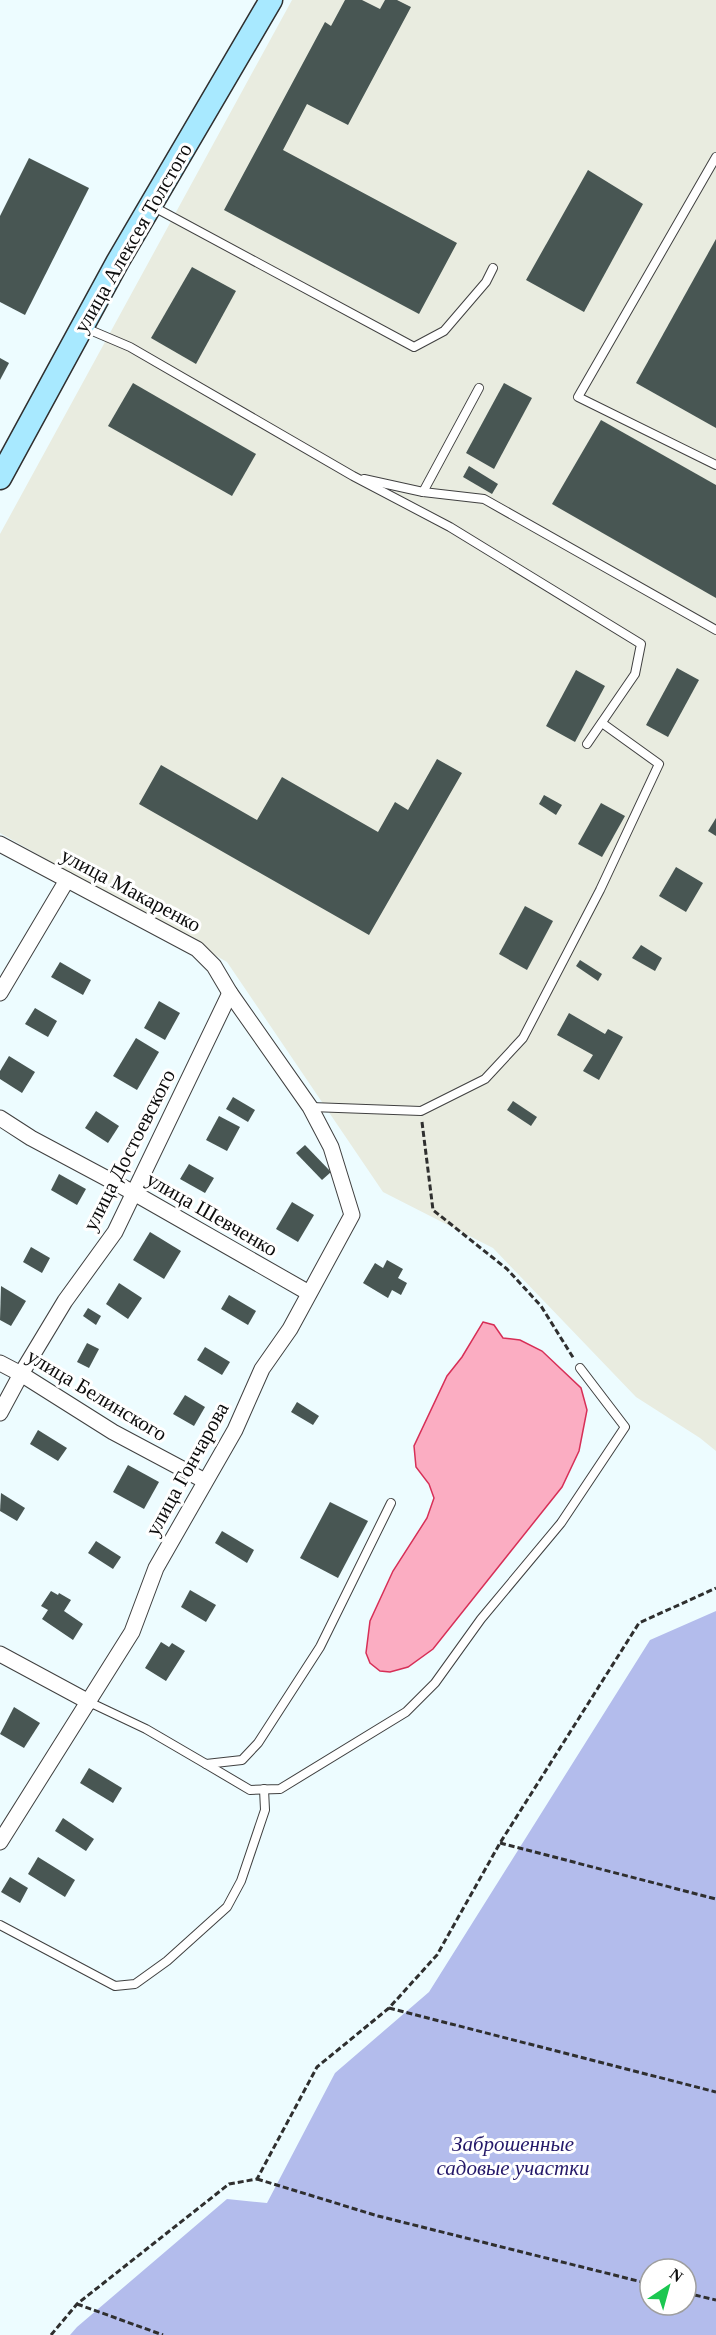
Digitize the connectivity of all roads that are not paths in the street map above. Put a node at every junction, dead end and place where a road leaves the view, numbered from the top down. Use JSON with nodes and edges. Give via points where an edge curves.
{"nodes":[{"id":1,"x":271,"y":0,"type":"edge"},
{"id":2,"x":716,"y":158,"type":"edge"},
{"id":3,"x":150,"y":205,"type":"junction"},
{"id":4,"x":493,"y":268,"type":"dead end"},
{"id":5,"x":82,"y":327,"type":"junction"},
{"id":6,"x":479,"y":388,"type":"dead end"},
{"id":7,"x":716,"y":465,"type":"edge"},
{"id":8,"x":353,"y":476,"type":"junction"},
{"id":9,"x":0,"y":478,"type":"edge"},
{"id":10,"x":423,"y":492,"type":"junction"},
{"id":11,"x":716,"y":630,"type":"edge"},
{"id":12,"x":602,"y":723,"type":"junction"},
{"id":13,"x":587,"y":744,"type":"dead end"},
{"id":14,"x":0,"y":844,"type":"edge"},
{"id":15,"x":67,"y":880,"type":"junction"},
{"id":16,"x":0,"y":993,"type":"edge"},
{"id":17,"x":230,"y":993,"type":"junction"},
{"id":18,"x":310,"y":1107,"type":"junction"},
{"id":19,"x":0,"y":1118,"type":"edge"},
{"id":20,"x":134,"y":1193,"type":"junction"},
{"id":21,"x":309,"y":1293,"type":"junction"},
{"id":22,"x":0,"y":1363,"type":"edge"},
{"id":23,"x":580,"y":1368,"type":"road end"},
{"id":24,"x":21,"y":1374,"type":"junction"},
{"id":25,"x":0,"y":1413,"type":"edge"},
{"id":26,"x":205,"y":1481,"type":"junction"},
{"id":27,"x":391,"y":1503,"type":"dead end"},
{"id":28,"x":0,"y":1654,"type":"edge"},
{"id":29,"x":89,"y":1702,"type":"junction"},
{"id":30,"x":206,"y":1764,"type":"junction"},
{"id":31,"x":264,"y":1789,"type":"junction"},
{"id":32,"x":0,"y":1842,"type":"edge"},
{"id":33,"x":0,"y":1925,"type":"edge"}],
"edges":[{"from":1,"to":3,"type":"street","name":"улица Алексея Толстого"},
{"from":2,"to":7,"type":"lane","via":[[578,397]]},
{"from":3,"to":4,"type":"lane","via":[[414,347],[444,331],[486,282]]},
{"from":3,"to":5,"type":"street","name":"улица Алексея Толстого"},
{"from":5,"to":8,"type":"lane","via":[[130,347]]},
{"from":5,"to":9,"type":"street","name":"улица Алексея Толстого"},
{"from":6,"to":10,"type":"lane"},
{"from":8,"to":10,"type":"lane"},
{"from":8,"to":12,"type":"lane","via":[[450,526],[641,644],[635,674]]},
{"from":10,"to":11,"type":"lane","via":[[484,499]]},
{"from":12,"to":13,"type":"lane"},
{"from":12,"to":18,"type":"lane","via":[[659,764],[600,890],[523,1038],[485,1079],[421,1111]]},
{"from":14,"to":15,"type":"street","name":"улица Макаренко"},
{"from":15,"to":16,"type":"street"},
{"from":15,"to":17,"type":"street","name":"улица Макаренко","via":[[197,950],[214,966]]},
{"from":17,"to":18,"type":"street","name":"улица Макаренко"},
{"from":17,"to":20,"type":"street","name":"улица Достоевского"},
{"from":18,"to":21,"type":"street","name":"улица Гончарова","via":[[331,1148],[352,1215]]},
{"from":19,"to":20,"type":"street","name":"улица Шевченко"},
{"from":20,"to":21,"type":"street","name":"улица Шевченко"},
{"from":20,"to":24,"type":"street","name":"улица Достоевского","via":[[115,1232],[65,1301]]},
{"from":21,"to":26,"type":"street","name":"улица Гончарова","via":[[262,1370],[235,1430]]},
{"from":22,"to":24,"type":"street","name":"улица Белинского"},
{"from":23,"to":31,"type":"lane","via":[[625,1427],[561,1522],[481,1619],[435,1683],[406,1712],[280,1789]]},
{"from":24,"to":25,"type":"street","name":"улица Достоевского"},
{"from":24,"to":26,"type":"street","name":"улица Белинского","via":[[113,1432]]},
{"from":26,"to":29,"type":"street","name":"улица Гончарова","via":[[156,1568],[132,1632]]},
{"from":27,"to":30,"type":"lane","via":[[320,1647],[258,1743],[242,1760]]},
{"from":28,"to":29,"type":"street"},
{"from":29,"to":30,"type":"lane"},
{"from":29,"to":32,"type":"street","name":"улица Гончарова"},
{"from":30,"to":31,"type":"lane","via":[[250,1790]]},
{"from":31,"to":33,"type":"lane","via":[[265,1810],[241,1881],[227,1907],[135,1984],[115,1986]]}]}
